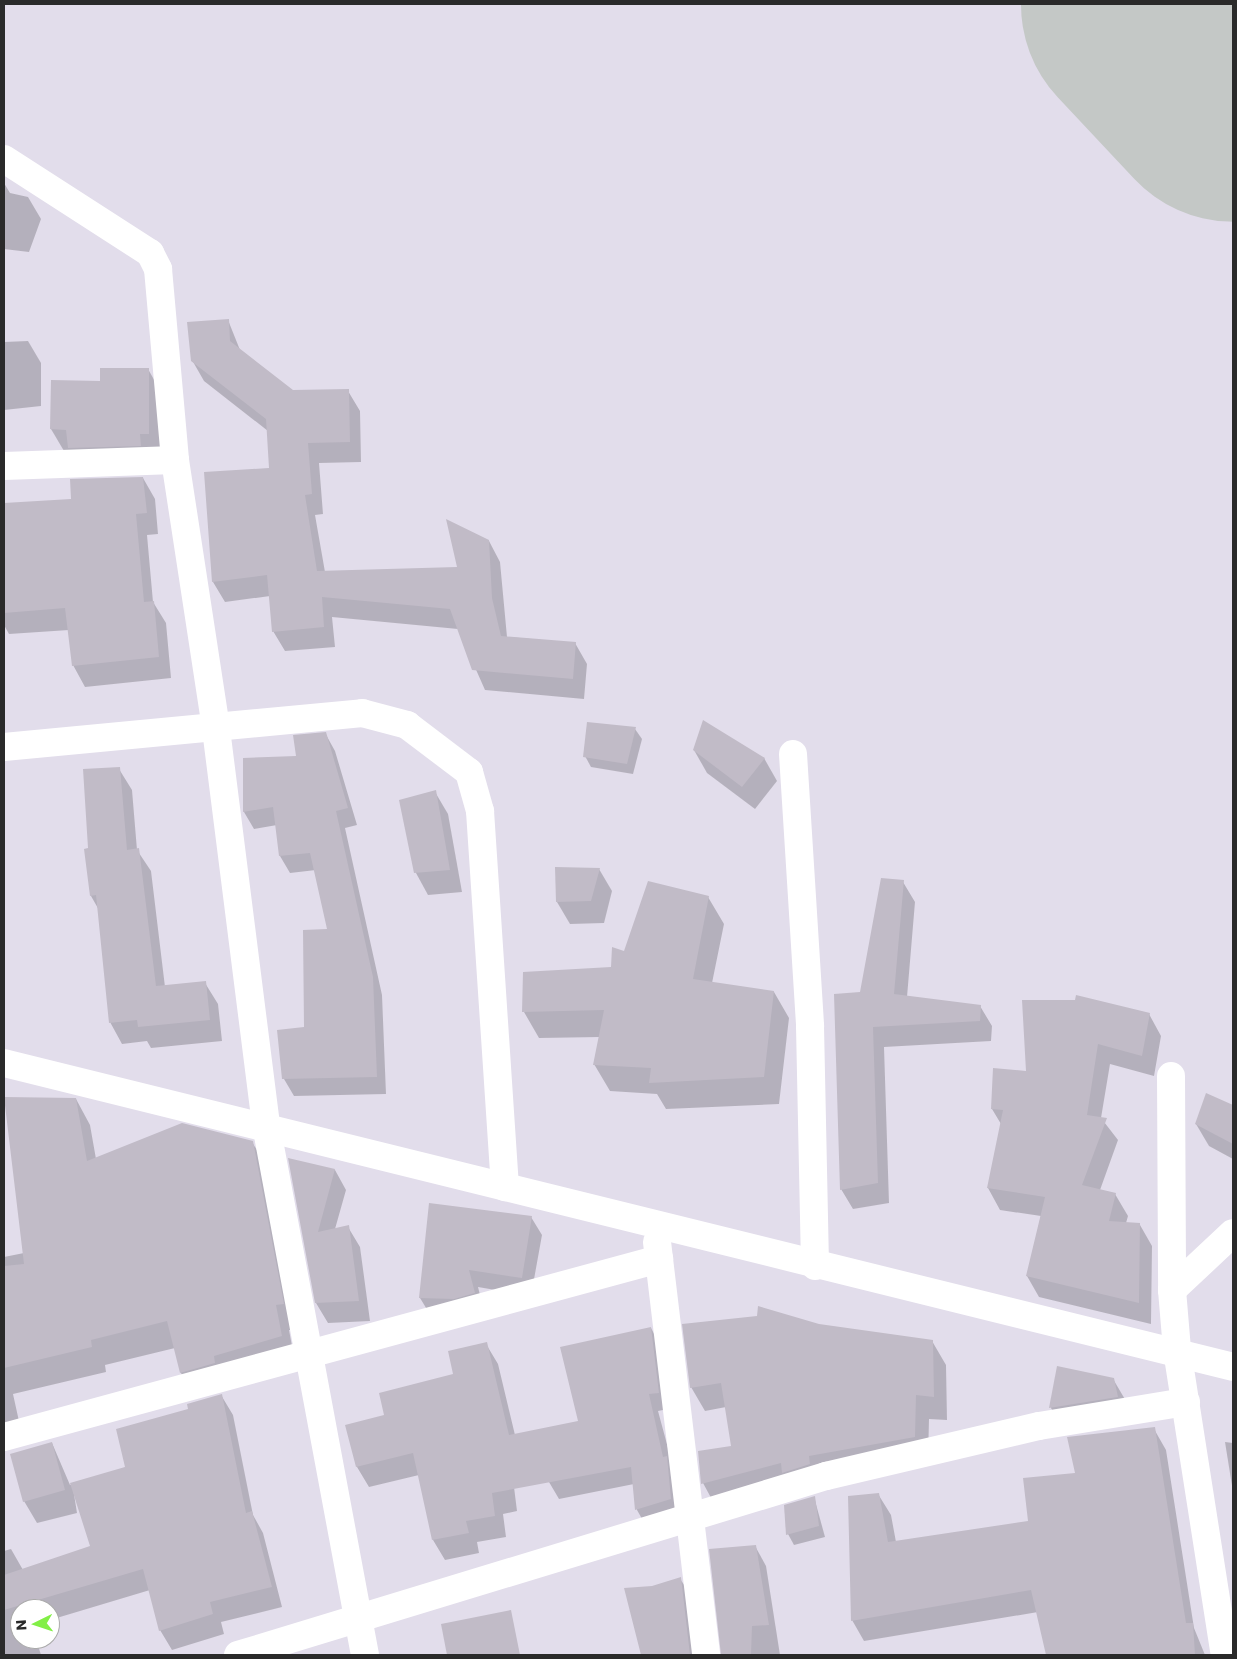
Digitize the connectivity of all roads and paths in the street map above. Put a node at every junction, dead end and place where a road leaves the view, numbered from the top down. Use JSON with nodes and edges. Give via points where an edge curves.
{"nodes":[{"id":1,"x":4,"y":159,"type":"edge"},
{"id":2,"x":175,"y":460,"type":"junction"},
{"id":3,"x":4,"y":466,"type":"edge"},
{"id":4,"x":216,"y":730,"type":"junction"},
{"id":5,"x":4,"y":747,"type":"edge"},
{"id":6,"x":793,"y":754,"type":"dead end"},
{"id":7,"x":4,"y":1063,"type":"edge"},
{"id":8,"x":1172,"y":1076,"type":"dead end"},
{"id":9,"x":267,"y":1130,"type":"junction"},
{"id":10,"x":505,"y":1187,"type":"junction"},
{"id":11,"x":654,"y":1224,"type":"junction"},
{"id":12,"x":1233,"y":1233,"type":"edge"},
{"id":13,"x":659,"y":1259,"type":"junction"},
{"id":14,"x":815,"y":1266,"type":"junction"},
{"id":15,"x":1172,"y":1290,"type":"junction"},
{"id":16,"x":1176,"y":1350,"type":"junction"},
{"id":17,"x":306,"y":1353,"type":"junction"},
{"id":18,"x":1233,"y":1368,"type":"edge"},
{"id":19,"x":1186,"y":1402,"type":"junction"},
{"id":20,"x":4,"y":1437,"type":"edge"},
{"id":21,"x":689,"y":1517,"type":"junction"},
{"id":22,"x":361,"y":1616,"type":"junction"},
{"id":23,"x":238,"y":1655,"type":"edge"},
{"id":24,"x":365,"y":1655,"type":"edge"},
{"id":25,"x":706,"y":1655,"type":"edge"},
{"id":26,"x":1225,"y":1655,"type":"edge"}],
"edges":[{"from":1,"to":2,"type":"street","via":[[150,252],[163,293]]},
{"from":2,"to":3,"type":"street"},
{"from":2,"to":4,"type":"street"},
{"from":4,"to":5,"type":"street"},
{"from":4,"to":9,"type":"street"},
{"from":4,"to":10,"type":"street","via":[[362,713],[386,716],[407,725],[469,772],[480,812]]},
{"from":6,"to":14,"type":"street","via":[[810,1026]]},
{"from":7,"to":9,"type":"street"},
{"from":8,"to":15,"type":"street"},
{"from":9,"to":10,"type":"street"},
{"from":9,"to":17,"type":"street"},
{"from":10,"to":11,"type":"street"},
{"from":11,"to":13,"type":"street"},
{"from":11,"to":14,"type":"street"},
{"from":12,"to":15,"type":"street"},
{"from":13,"to":17,"type":"street"},
{"from":13,"to":21,"type":"street"},
{"from":14,"to":16,"type":"street"},
{"from":15,"to":16,"type":"street"},
{"from":16,"to":18,"type":"street"},
{"from":16,"to":19,"type":"street"},
{"from":17,"to":20,"type":"street"},
{"from":17,"to":22,"type":"street"},
{"from":19,"to":21,"type":"street","via":[[1039,1426],[826,1476]]},
{"from":19,"to":26,"type":"street"},
{"from":21,"to":22,"type":"street"},
{"from":21,"to":25,"type":"street"},
{"from":22,"to":23,"type":"street"},
{"from":22,"to":24,"type":"street"}]}
